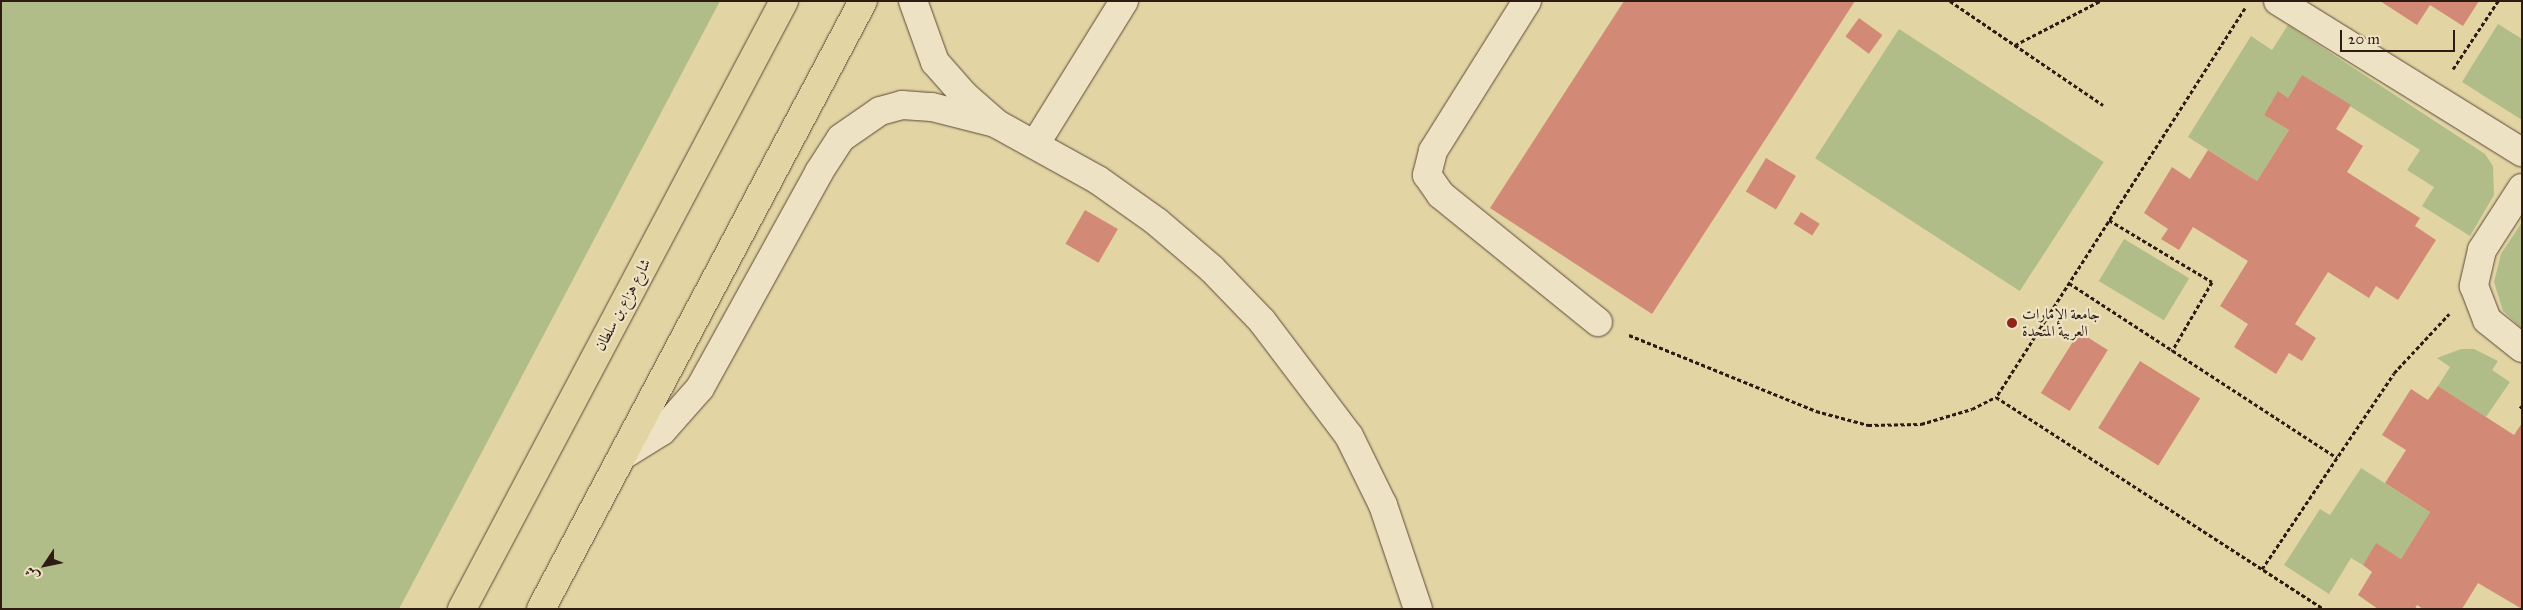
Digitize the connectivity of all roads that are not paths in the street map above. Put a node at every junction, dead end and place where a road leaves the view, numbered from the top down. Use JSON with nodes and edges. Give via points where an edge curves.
{"nodes":[{"id":1,"x":784,"y":1,"type":"edge"},
{"id":2,"x":863,"y":1,"type":"edge"},
{"id":3,"x":913,"y":1,"type":"edge"},
{"id":4,"x":1124,"y":1,"type":"edge"},
{"id":5,"x":1527,"y":1,"type":"edge"},
{"id":6,"x":2278,"y":1,"type":"edge"},
{"id":7,"x":996,"y":124,"type":"junction"},
{"id":8,"x":1036,"y":143,"type":"junction"},
{"id":9,"x":2522,"y":152,"type":"edge"},
{"id":10,"x":2522,"y":188,"type":"edge"},
{"id":11,"x":1598,"y":322,"type":"road end"},
{"id":12,"x":2522,"y":348,"type":"edge"},
{"id":13,"x":622,"y":456,"type":"junction"},
{"id":14,"x":462,"y":609,"type":"edge"},
{"id":15,"x":541,"y":609,"type":"edge"},
{"id":16,"x":1418,"y":609,"type":"edge"}],
"edges":[{"from":1,"to":14,"type":"main road","name":"شارع هزاع بن سلطان"},
{"from":2,"to":13,"type":"main road"},
{"from":3,"to":7,"type":"street","via":[[935,62]]},
{"from":4,"to":8,"type":"street"},
{"from":5,"to":11,"type":"street","via":[[1433,151],[1427,175],[1441,195]]},
{"from":6,"to":9,"type":"street"},
{"from":7,"to":8,"type":"street"},
{"from":7,"to":13,"type":"street","via":[[932,107],[902,105],[880,111],[841,138],[700,388],[662,431]]},
{"from":8,"to":16,"type":"street","via":[[1098,180],[1157,222],[1212,269],[1268,328],[1349,436],[1383,505]]},
{"from":10,"to":12,"type":"street","via":[[2482,250],[2474,286],[2487,320]]},
{"from":13,"to":15,"type":"main road"}]}
